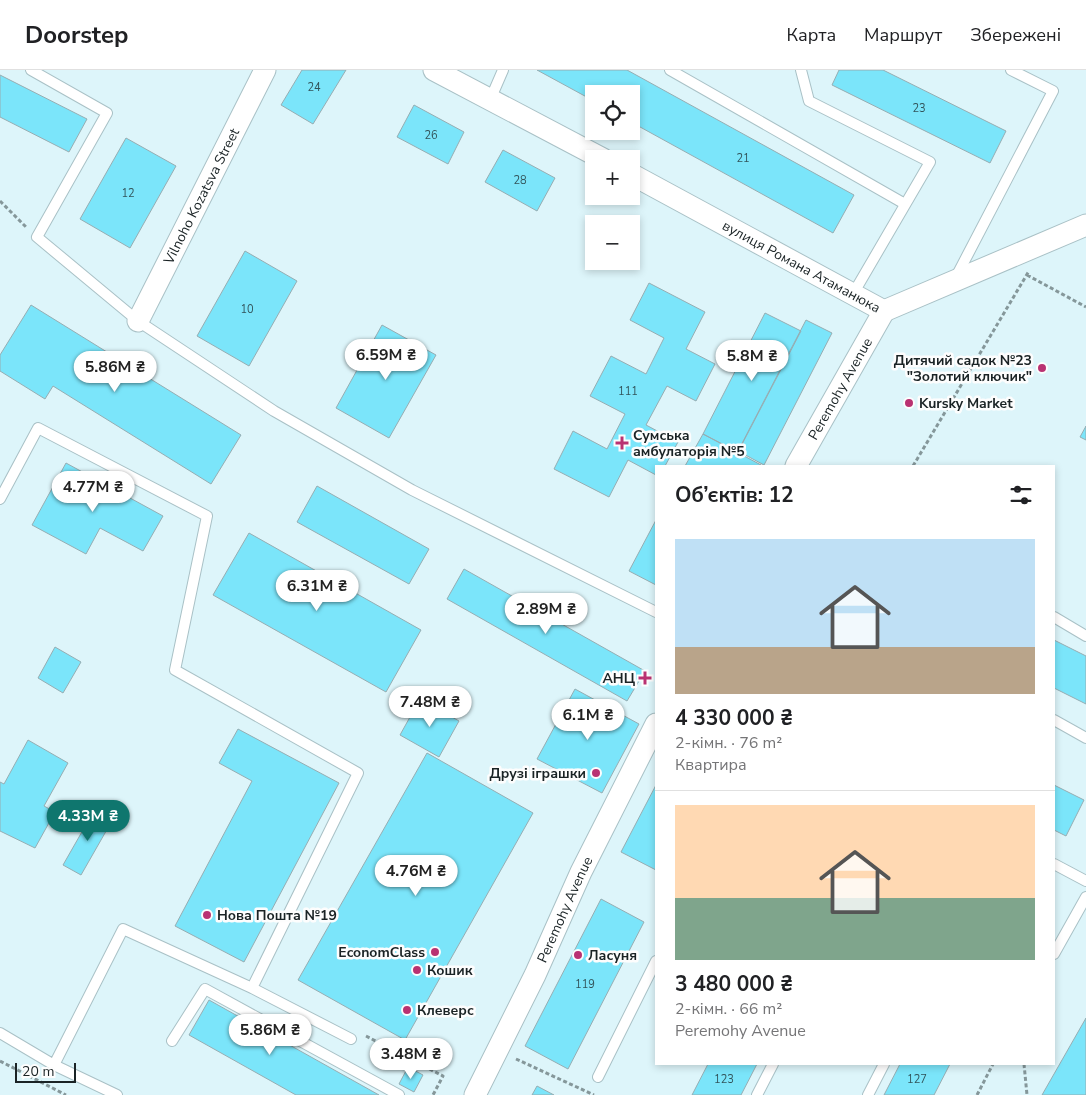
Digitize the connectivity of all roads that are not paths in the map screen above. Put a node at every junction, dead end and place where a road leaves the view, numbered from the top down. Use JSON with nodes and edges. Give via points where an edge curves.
{"nodes":[{"id":1,"x":31,"y":70,"type":"edge"},
{"id":2,"x":265,"y":70,"type":"edge"},
{"id":3,"x":434,"y":70,"type":"edge"},
{"id":4,"x":503,"y":70,"type":"edge"},
{"id":5,"x":670,"y":70,"type":"edge"},
{"id":6,"x":801,"y":70,"type":"edge"},
{"id":7,"x":1011,"y":70,"type":"edge"},
{"id":8,"x":490,"y":100,"type":"junction"},
{"id":9,"x":586,"y":150,"type":"edge"},
{"id":10,"x":640,"y":179,"type":"edge"},
{"id":11,"x":905,"y":204,"type":"junction"},
{"id":12,"x":1086,"y":225,"type":"edge"},
{"id":13,"x":954,"y":281,"type":"junction"},
{"id":14,"x":852,"y":294,"type":"junction"},
{"id":15,"x":884,"y":311,"type":"junction"},
{"id":16,"x":138,"y":321,"type":"junction"},
{"id":17,"x":797,"y":465,"type":"edge"},
{"id":18,"x":0,"y":499,"type":"edge"},
{"id":19,"x":655,"y":612,"type":"edge"},
{"id":20,"x":1055,"y":618,"type":"edge"},
{"id":21,"x":1086,"y":636,"type":"edge"},
{"id":22,"x":1055,"y":721,"type":"edge"},
{"id":23,"x":655,"y":726,"type":"edge"},
{"id":24,"x":1086,"y":738,"type":"edge"},
{"id":25,"x":1055,"y":865,"type":"edge"},
{"id":26,"x":1086,"y":881,"type":"edge"},
{"id":27,"x":1086,"y":896,"type":"edge"},
{"id":28,"x":1055,"y":952,"type":"edge"},
{"id":29,"x":655,"y":963,"type":"edge"},
{"id":30,"x":252,"y":988,"type":"junction"},
{"id":31,"x":0,"y":1033,"type":"edge"},
{"id":32,"x":351,"y":1039,"type":"road end"},
{"id":33,"x":172,"y":1041,"type":"dead end"},
{"id":34,"x":54,"y":1064,"type":"junction"},
{"id":35,"x":772,"y":1065,"type":"edge"},
{"id":36,"x":883,"y":1065,"type":"edge"},
{"id":37,"x":598,"y":1077,"type":"dead end"},
{"id":38,"x":117,"y":1095,"type":"edge"},
{"id":39,"x":399,"y":1095,"type":"edge"},
{"id":40,"x":475,"y":1095,"type":"edge"},
{"id":41,"x":757,"y":1095,"type":"edge"},
{"id":42,"x":868,"y":1095,"type":"edge"}],
"edges":[{"from":1,"to":16,"type":"lane","via":[[107,113],[37,238]]},
{"from":2,"to":16,"type":"street","name":"Vilnoho Kozatsva Street"},
{"from":3,"to":8,"type":"street"},
{"from":4,"to":8,"type":"lane"},
{"from":5,"to":11,"type":"lane"},
{"from":6,"to":11,"type":"lane","via":[[809,101],[930,162]]},
{"from":7,"to":13,"type":"lane","via":[[1053,91]]},
{"from":8,"to":9,"type":"street"},
{"from":10,"to":14,"type":"street","name":"вулиця Романа Атаманюка"},
{"from":11,"to":14,"type":"lane"},
{"from":12,"to":13,"type":"street","name":"вулиця Романа Атаманюка"},
{"from":13,"to":15,"type":"street","name":"вулиця Романа Атаманюка"},
{"from":14,"to":15,"type":"street","name":"вулиця Романа Атаманюка"},
{"from":15,"to":17,"type":"street","name":"Peremohy Avenue"},
{"from":16,"to":19,"type":"lane","via":[[274,412],[412,490]]},
{"from":18,"to":30,"type":"lane","via":[[38,428],[207,516],[175,670],[358,774]]},
{"from":20,"to":21,"type":"lane"},
{"from":22,"to":24,"type":"lane"},
{"from":23,"to":40,"type":"street","name":"Peremohy Avenue"},
{"from":25,"to":26,"type":"lane"},
{"from":27,"to":28,"type":"lane"},
{"from":29,"to":37,"type":"lane"},
{"from":30,"to":32,"type":"lane"},
{"from":30,"to":34,"type":"lane","via":[[123,930]]},
{"from":31,"to":34,"type":"lane"},
{"from":33,"to":39,"type":"lane","via":[[205,990]]},
{"from":34,"to":38,"type":"lane"},
{"from":35,"to":41,"type":"lane"},
{"from":36,"to":42,"type":"lane"}]}
